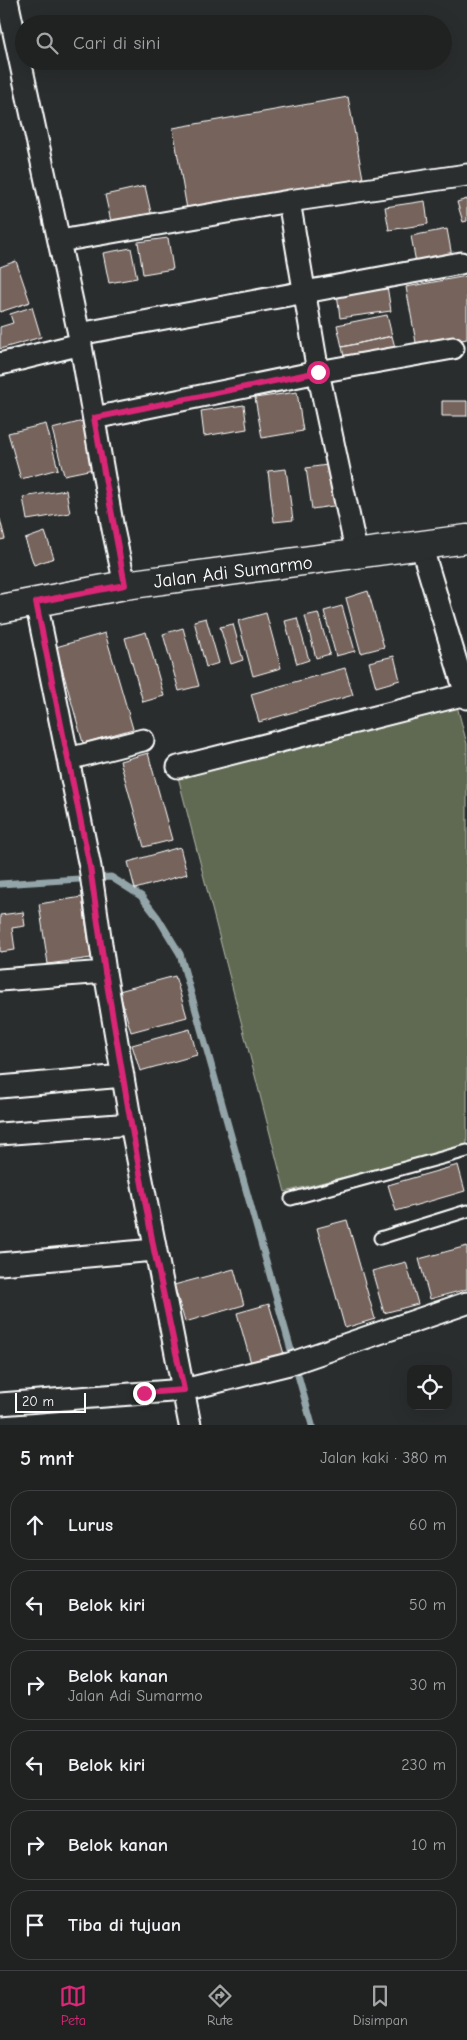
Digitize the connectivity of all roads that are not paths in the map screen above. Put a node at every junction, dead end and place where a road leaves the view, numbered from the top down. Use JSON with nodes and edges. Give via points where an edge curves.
{"nodes":[{"id":1,"x":7,"y":0,"type":"edge"},
{"id":2,"x":8,"y":55,"type":"edge"},
{"id":3,"x":467,"y":175,"type":"edge"},
{"id":4,"x":290,"y":201,"type":"junction"},
{"id":5,"x":60,"y":241,"type":"junction"},
{"id":6,"x":461,"y":263,"type":"dead end"},
{"id":7,"x":306,"y":291,"type":"junction"},
{"id":8,"x":80,"y":339,"type":"junction"},
{"id":9,"x":453,"y":348,"type":"dead end"},
{"id":10,"x":0,"y":364,"type":"edge"},
{"id":11,"x":318,"y":372,"type":"junction"},
{"id":12,"x":94,"y":418,"type":"junction"},
{"id":13,"x":467,"y":539,"type":"edge"},
{"id":14,"x":421,"y":545,"type":"junction"},
{"id":15,"x":357,"y":555,"type":"junction"},
{"id":16,"x":125,"y":585,"type":"junction"},
{"id":17,"x":36,"y":602,"type":"junction"},
{"id":18,"x":0,"y":609,"type":"edge"},
{"id":19,"x":467,"y":696,"type":"edge"},
{"id":20,"x":143,"y":740,"type":"dead end"},
{"id":21,"x":68,"y":759,"type":"junction"},
{"id":22,"x":178,"y":767,"type":"dead end"},
{"id":23,"x":105,"y":972,"type":"junction"},
{"id":24,"x":0,"y":980,"type":"edge"},
{"id":25,"x":123,"y":1076,"type":"junction"},
{"id":26,"x":0,"y":1087,"type":"edge"},
{"id":27,"x":131,"y":1124,"type":"junction"},
{"id":28,"x":0,"y":1134,"type":"edge"},
{"id":29,"x":467,"y":1151,"type":"edge"},
{"id":30,"x":291,"y":1200,"type":"dead end"},
{"id":31,"x":467,"y":1211,"type":"edge"},
{"id":32,"x":380,"y":1238,"type":"dead end"},
{"id":33,"x":154,"y":1250,"type":"junction"},
{"id":34,"x":0,"y":1264,"type":"edge"},
{"id":35,"x":467,"y":1303,"type":"edge"},
{"id":36,"x":184,"y":1390,"type":"junction"},
{"id":37,"x":0,"y":1404,"type":"edge"},
{"id":38,"x":190,"y":1425,"type":"edge"}],
"edges":[{"from":1,"to":2,"type":"street"},
{"from":2,"to":5,"type":"street"},
{"from":3,"to":4,"type":"street"},
{"from":4,"to":5,"type":"street"},
{"from":4,"to":7,"type":"street"},
{"from":5,"to":8,"type":"street"},
{"from":6,"to":7,"type":"street"},
{"from":7,"to":8,"type":"street"},
{"from":7,"to":11,"type":"street"},
{"from":8,"to":10,"type":"street"},
{"from":8,"to":12,"type":"street"},
{"from":9,"to":11,"type":"street"},
{"from":11,"to":12,"type":"street"},
{"from":11,"to":15,"type":"street"},
{"from":12,"to":16,"type":"street"},
{"from":13,"to":14,"type":"main road","name":"Jalan Adi Sumarmo"},
{"from":14,"to":15,"type":"main road","name":"Jalan Adi Sumarmo"},
{"from":14,"to":19,"type":"street"},
{"from":15,"to":16,"type":"main road","name":"Jalan Adi Sumarmo"},
{"from":16,"to":17,"type":"main road","name":"Jalan Adi Sumarmo"},
{"from":17,"to":18,"type":"main road","name":"Jalan Adi Sumarmo"},
{"from":17,"to":21,"type":"street"},
{"from":19,"to":22,"type":"street"},
{"from":20,"to":21,"type":"street"},
{"from":21,"to":23,"type":"street","via":[[91,876]]},
{"from":23,"to":24,"type":"street"},
{"from":23,"to":25,"type":"street"},
{"from":25,"to":26,"type":"street"},
{"from":25,"to":27,"type":"street"},
{"from":27,"to":28,"type":"street"},
{"from":27,"to":33,"type":"street"},
{"from":29,"to":30,"type":"lane"},
{"from":31,"to":32,"type":"lane"},
{"from":33,"to":34,"type":"street"},
{"from":33,"to":36,"type":"street"},
{"from":35,"to":36,"type":"street","via":[[289,1364]]},
{"from":36,"to":37,"type":"street"},
{"from":36,"to":38,"type":"street"}]}
